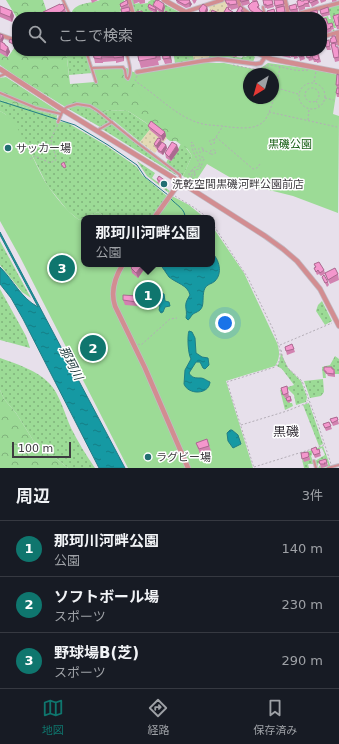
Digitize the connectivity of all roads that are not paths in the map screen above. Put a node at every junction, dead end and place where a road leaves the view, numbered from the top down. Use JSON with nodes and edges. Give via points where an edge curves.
{"nodes":[{"id":1,"x":63,"y":0,"type":"edge"},
{"id":2,"x":129,"y":0,"type":"edge"},
{"id":3,"x":164,"y":0,"type":"edge"},
{"id":4,"x":222,"y":0,"type":"edge"},
{"id":5,"x":238,"y":0,"type":"edge"},
{"id":6,"x":285,"y":0,"type":"edge"},
{"id":7,"x":339,"y":3,"type":"edge"},
{"id":8,"x":263,"y":7,"type":"edge"},
{"id":9,"x":184,"y":11,"type":"joint"},
{"id":10,"x":69,"y":12,"type":"edge"},
{"id":11,"x":133,"y":12,"type":"edge"},
{"id":12,"x":247,"y":12,"type":"edge"},
{"id":13,"x":264,"y":12,"type":"edge"},
{"id":14,"x":287,"y":12,"type":"edge"},
{"id":15,"x":309,"y":12,"type":"edge"},
{"id":16,"x":338,"y":33,"type":"edge"},
{"id":17,"x":0,"y":35,"type":"edge"},
{"id":18,"x":327,"y":36,"type":"edge"},
{"id":19,"x":12,"y":40,"type":"edge"},
{"id":20,"x":339,"y":44,"type":"edge"},
{"id":21,"x":88,"y":56,"type":"edge"},
{"id":22,"x":127,"y":56,"type":"edge"},
{"id":23,"x":265,"y":57,"type":"joint"},
{"id":24,"x":92,"y":68,"type":"junction"},
{"id":25,"x":0,"y":69,"type":"edge"},
{"id":26,"x":138,"y":71,"type":"road end"},
{"id":27,"x":339,"y":72,"type":"edge"},
{"id":28,"x":6,"y":74,"type":"junction"},
{"id":29,"x":0,"y":76,"type":"edge"},
{"id":30,"x":96,"y":82,"type":"dead end"},
{"id":31,"x":0,"y":93,"type":"edge"},
{"id":32,"x":61,"y":113,"type":"junction"},
{"id":33,"x":58,"y":122,"type":"road end"},
{"id":34,"x":112,"y":122,"type":"junction"},
{"id":35,"x":97,"y":131,"type":"junction"},
{"id":36,"x":180,"y":182,"type":"junction"},
{"id":37,"x":156,"y":215,"type":"edge"},
{"id":38,"x":121,"y":267,"type":"edge"},
{"id":39,"x":338,"y":323,"type":"edge"},
{"id":40,"x":314,"y":461,"type":"dead end"},
{"id":41,"x":339,"y":465,"type":"edge"},
{"id":42,"x":188,"y":468,"type":"edge"},
{"id":43,"x":316,"y":468,"type":"edge"},
{"id":44,"x":328,"y":468,"type":"edge"}],
"edges":[{"from":1,"to":10,"type":"lane"},
{"from":2,"to":11,"type":"street"},
{"from":3,"to":9,"type":"street"},
{"from":4,"to":9,"type":"street"},
{"from":5,"to":12,"type":"street","via":[[240,7]]},
{"from":6,"to":14,"type":"street"},
{"from":7,"to":15,"type":"street"},
{"from":8,"to":13,"type":"lane"},
{"from":16,"to":18,"type":"street"},
{"from":16,"to":20,"type":"street"},
{"from":17,"to":19,"type":"street"},
{"from":21,"to":24,"type":"lane"},
{"from":22,"to":24,"type":"lane","via":[[131,70],[128,79],[123,67]]},
{"from":23,"to":26,"type":"street","via":[[261,63],[256,64],[223,60]]},
{"from":23,"to":27,"type":"street","via":[[280,64]]},
{"from":24,"to":30,"type":"lane"},
{"from":25,"to":28,"type":"street"},
{"from":28,"to":29,"type":"lane"},
{"from":28,"to":32,"type":"street"},
{"from":31,"to":32,"type":"lane","via":[[36,108]]},
{"from":32,"to":33,"type":"lane"},
{"from":32,"to":34,"type":"lane","via":[[71,105],[82,104],[90,106]]},
{"from":32,"to":35,"type":"street"},
{"from":34,"to":35,"type":"lane"},
{"from":34,"to":36,"type":"lane","via":[[180,175]]},
{"from":35,"to":36,"type":"street"},
{"from":36,"to":37,"type":"street"},
{"from":36,"to":39,"type":"street","via":[[265,236],[297,261],[320,289]]},
{"from":38,"to":42,"type":"street","via":[[113,288],[115,306]]},
{"from":40,"to":43,"type":"lane"},
{"from":41,"to":44,"type":"lane"}]}
